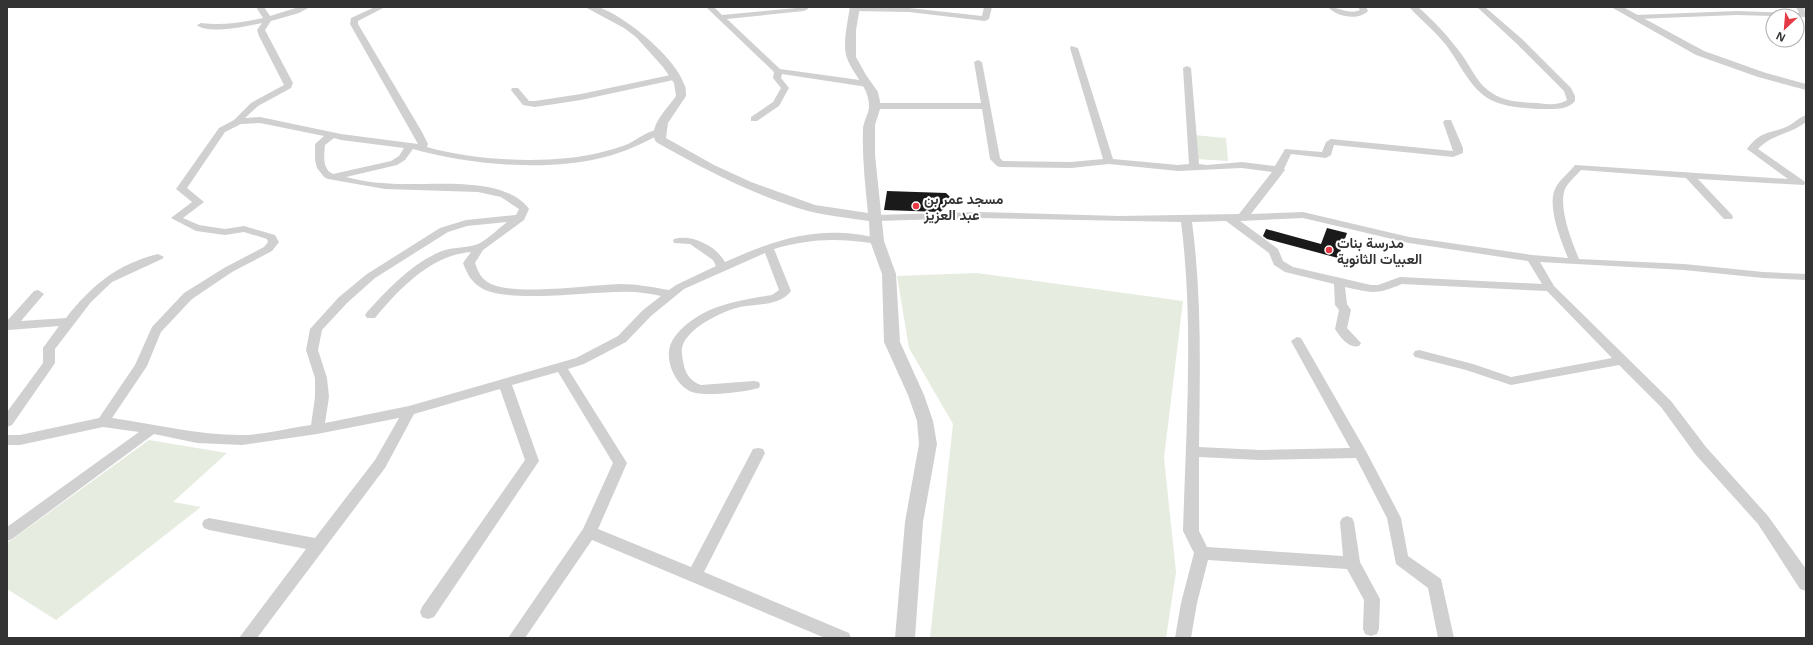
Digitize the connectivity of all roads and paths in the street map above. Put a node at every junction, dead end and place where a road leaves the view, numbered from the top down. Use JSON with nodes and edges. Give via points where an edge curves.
{"nodes":[{"id":1,"x":260,"y":7,"type":"edge"},
{"id":2,"x":306,"y":7,"type":"edge"},
{"id":3,"x":381,"y":7,"type":"edge"},
{"id":4,"x":590,"y":7,"type":"edge"},
{"id":5,"x":710,"y":7,"type":"edge"},
{"id":6,"x":988,"y":7,"type":"edge"},
{"id":7,"x":1332,"y":7,"type":"edge"},
{"id":8,"x":1362,"y":7,"type":"edge"},
{"id":9,"x":1412,"y":7,"type":"edge"},
{"id":10,"x":1481,"y":7,"type":"edge"},
{"id":11,"x":1616,"y":7,"type":"edge"},
{"id":12,"x":1668,"y":7,"type":"edge"},
{"id":13,"x":1800,"y":7,"type":"edge"},
{"id":14,"x":855,"y":8,"type":"edge"},
{"id":15,"x":804,"y":9,"type":"dead end"},
{"id":16,"x":1681,"y":14,"type":"junction"},
{"id":17,"x":721,"y":17,"type":"junction"},
{"id":18,"x":1636,"y":17,"type":"junction"},
{"id":19,"x":268,"y":19,"type":"junction"},
{"id":20,"x":201,"y":24,"type":"dead end"},
{"id":21,"x":1074,"y":48,"type":"dead end"},
{"id":22,"x":978,"y":62,"type":"dead end"},
{"id":23,"x":1187,"y":68,"type":"dead end"},
{"id":24,"x":778,"y":71,"type":"junction"},
{"id":25,"x":675,"y":77,"type":"junction"},
{"id":26,"x":867,"y":84,"type":"junction"},
{"id":27,"x":1806,"y":87,"type":"edge"},
{"id":28,"x":515,"y":90,"type":"dead end"},
{"id":29,"x":876,"y":106,"type":"junction"},
{"id":30,"x":986,"y":106,"type":"junction"},
{"id":31,"x":1806,"y":118,"type":"edge"},
{"id":32,"x":754,"y":119,"type":"dead end"},
{"id":33,"x":238,"y":121,"type":"junction"},
{"id":34,"x":1448,"y":122,"type":"dead end"},
{"id":35,"x":658,"y":132,"type":"junction"},
{"id":36,"x":332,"y":135,"type":"junction"},
{"id":37,"x":410,"y":146,"type":"junction"},
{"id":38,"x":422,"y":148,"type":"junction"},
{"id":39,"x":1109,"y":161,"type":"junction"},
{"id":40,"x":1194,"y":166,"type":"junction"},
{"id":41,"x":1280,"y":170,"type":"junction"},
{"id":42,"x":1690,"y":176,"type":"junction"},
{"id":43,"x":335,"y":178,"type":"junction"},
{"id":44,"x":1803,"y":185,"type":"edge"},
{"id":45,"x":520,"y":218,"type":"junction"},
{"id":46,"x":875,"y":218,"type":"junction"},
{"id":47,"x":1229,"y":218,"type":"junction"},
{"id":48,"x":1241,"y":218,"type":"junction"},
{"id":49,"x":1728,"y":218,"type":"dead end"},
{"id":50,"x":1186,"y":219,"type":"junction"},
{"id":51,"x":678,"y":241,"type":"dead end"},
{"id":52,"x":877,"y":241,"type":"junction"},
{"id":53,"x":768,"y":247,"type":"junction"},
{"id":54,"x":479,"y":248,"type":"junction"},
{"id":55,"x":158,"y":257,"type":"dead end"},
{"id":56,"x":1532,"y":258,"type":"junction"},
{"id":57,"x":1575,"y":262,"type":"junction"},
{"id":58,"x":722,"y":267,"type":"junction"},
{"id":59,"x":1806,"y":278,"type":"edge"},
{"id":60,"x":1339,"y":281,"type":"junction"},
{"id":61,"x":1550,"y":288,"type":"junction"},
{"id":62,"x":38,"y":294,"type":"dead end"},
{"id":63,"x":670,"y":294,"type":"junction"},
{"id":64,"x":371,"y":315,"type":"dead end"},
{"id":65,"x":69,"y":322,"type":"junction"},
{"id":66,"x":8,"y":326,"type":"edge"},
{"id":67,"x":1297,"y":341,"type":"dead end"},
{"id":68,"x":1354,"y":343,"type":"dead end"},
{"id":69,"x":1419,"y":354,"type":"dead end"},
{"id":70,"x":1622,"y":360,"type":"junction"},
{"id":71,"x":561,"y":367,"type":"junction"},
{"id":72,"x":505,"y":385,"type":"junction"},
{"id":73,"x":754,"y":385,"type":"dead end"},
{"id":74,"x":409,"y":411,"type":"junction"},
{"id":75,"x":7,"y":422,"type":"edge"},
{"id":76,"x":103,"y":422,"type":"junction"},
{"id":77,"x":152,"y":429,"type":"junction"},
{"id":78,"x":317,"y":429,"type":"junction"},
{"id":79,"x":7,"y":440,"type":"edge"},
{"id":80,"x":1193,"y":452,"type":"junction"},
{"id":81,"x":758,"y":453,"type":"dead end"},
{"id":82,"x":1360,"y":453,"type":"junction"},
{"id":83,"x":1347,"y":522,"type":"dead end"},
{"id":84,"x":209,"y":524,"type":"dead end"},
{"id":85,"x":589,"y":532,"type":"junction"},
{"id":86,"x":7,"y":535,"type":"edge"},
{"id":87,"x":319,"y":545,"type":"junction"},
{"id":88,"x":1202,"y":553,"type":"junction"},
{"id":89,"x":1352,"y":563,"type":"junction"},
{"id":90,"x":695,"y":575,"type":"junction"},
{"id":91,"x":1806,"y":584,"type":"edge"},
{"id":92,"x":428,"y":612,"type":"dead end"},
{"id":93,"x":1371,"y":629,"type":"dead end"},
{"id":94,"x":247,"y":638,"type":"edge"},
{"id":95,"x":516,"y":638,"type":"edge"},
{"id":96,"x":842,"y":638,"type":"edge"},
{"id":97,"x":904,"y":638,"type":"edge"},
{"id":98,"x":1183,"y":638,"type":"edge"},
{"id":99,"x":1446,"y":638,"type":"edge"}],
"edges":[{"from":1,"to":19,"type":"street"},
{"from":2,"to":19,"type":"street"},
{"from":3,"to":38,"type":"street","via":[[354,20],[354,24],[417,132],[423,144]]},
{"from":4,"to":25,"type":"street","via":[[639,35],[668,65]]},
{"from":5,"to":17,"type":"street"},
{"from":6,"to":14,"type":"street","via":[[985,19],[909,10]]},
{"from":7,"to":8,"type":"street","via":[[1350,14],[1363,12]]},
{"from":9,"to":10,"type":"street","via":[[1443,37],[1480,89],[1489,96],[1516,104],[1567,105],[1571,101],[1568,90]]},
{"from":11,"to":18,"type":"street"},
{"from":12,"to":16,"type":"street"},
{"from":13,"to":16,"type":"street","via":[[1804,15]]},
{"from":14,"to":26,"type":"street","via":[[851,30],[851,57]]},
{"from":15,"to":17,"type":"street"},
{"from":16,"to":18,"type":"street"},
{"from":17,"to":24,"type":"street"},
{"from":18,"to":27,"type":"street","via":[[1700,53],[1762,75]]},
{"from":19,"to":20,"type":"street","via":[[208,28]]},
{"from":19,"to":33,"type":"street","via":[[261,30],[289,83],[288,86],[246,109]]},
{"from":21,"to":39,"type":"street"},
{"from":22,"to":30,"type":"street"},
{"from":23,"to":40,"type":"street"},
{"from":24,"to":26,"type":"street","via":[[802,72]]},
{"from":24,"to":32,"type":"street","via":[[778,78],[785,88],[776,104]]},
{"from":25,"to":28,"type":"street","via":[[535,104],[526,104]]},
{"from":25,"to":35,"type":"street","via":[[679,83],[681,96]]},
{"from":26,"to":29,"type":"street","via":[[873,92]]},
{"from":29,"to":30,"type":"street"},
{"from":29,"to":46,"type":"street","via":[[869,125]]},
{"from":30,"to":39,"type":"street","via":[[995,160],[1000,164],[1071,165]]},
{"from":31,"to":44,"type":"street","via":[[1792,128],[1770,134],[1752,149]]},
{"from":33,"to":36,"type":"street","via":[[260,120]]},
{"from":33,"to":76,"type":"street","via":[[222,130],[187,179],[181,189],[199,202],[176,218],[196,228],[225,232],[244,229],[260,232],[271,237],[274,242],[268,249],[228,270],[188,296],[156,330],[141,366]]},
{"from":34,"to":41,"type":"street","via":[[1458,153],[1331,142],[1326,155],[1288,152]]},
{"from":35,"to":38,"type":"street","via":[[630,146],[603,155],[565,161],[511,162],[444,155]]},
{"from":35,"to":46,"type":"street","via":[[660,140],[673,149],[747,185],[813,208]]},
{"from":36,"to":37,"type":"street"},
{"from":36,"to":43,"type":"street","via":[[320,144],[318,157],[322,168]]},
{"from":37,"to":38,"type":"street"},
{"from":37,"to":43,"type":"street","via":[[402,158],[394,163]]},
{"from":39,"to":40,"type":"street","via":[[1178,168]]},
{"from":40,"to":41,"type":"street","via":[[1207,168],[1242,165]]},
{"from":41,"to":48,"type":"street","via":[[1264,193]]},
{"from":42,"to":44,"type":"street"},
{"from":42,"to":49,"type":"street"},
{"from":42,"to":57,"type":"street","via":[[1578,167],[1560,190],[1562,230]]},
{"from":43,"to":45,"type":"street","via":[[389,187],[498,193],[520,203],[524,210]]},
{"from":45,"to":54,"type":"street"},
{"from":45,"to":78,"type":"street","via":[[466,223],[444,230],[372,276],[343,300],[316,329],[312,350],[321,378],[322,397]]},
{"from":46,"to":50,"type":"street","via":[[980,214]]},
{"from":46,"to":52,"type":"street"},
{"from":47,"to":48,"type":"street"},
{"from":47,"to":50,"type":"street"},
{"from":47,"to":60,"type":"street","via":[[1274,251],[1278,263],[1289,270]]},
{"from":48,"to":56,"type":"street","via":[[1303,215],[1409,240]]},
{"from":50,"to":80,"type":"street","via":[[1191,256],[1194,322]]},
{"from":51,"to":58,"type":"street","via":[[692,241],[717,258]]},
{"from":52,"to":53,"type":"street","via":[[846,236],[819,236],[795,239]]},
{"from":52,"to":97,"type":"street","via":[[889,274],[892,342],[916,395],[925,421],[928,444],[914,522]]},
{"from":53,"to":58,"type":"street"},
{"from":53,"to":73,"type":"street","via":[[785,291],[776,298],[728,306],[713,312],[695,323],[680,338],[676,347],[678,368],[686,384],[693,388],[701,390]]},
{"from":54,"to":63,"type":"street","via":[[469,263],[473,275],[486,286],[501,291],[620,288]]},
{"from":54,"to":64,"type":"street","via":[[456,250],[434,260],[408,278]]},
{"from":55,"to":65,"type":"street","via":[[108,280],[87,299]]},
{"from":56,"to":57,"type":"street"},
{"from":56,"to":61,"type":"street"},
{"from":57,"to":59,"type":"street","via":[[1684,267]]},
{"from":58,"to":63,"type":"street"},
{"from":60,"to":61,"type":"street","via":[[1371,289],[1380,289],[1400,280]]},
{"from":60,"to":68,"type":"street","via":[[1341,305],[1345,310],[1341,329]]},
{"from":61,"to":70,"type":"street"},
{"from":62,"to":66,"type":"street"},
{"from":63,"to":71,"type":"street","via":[[622,339],[580,361]]},
{"from":65,"to":66,"type":"street"},
{"from":65,"to":75,"type":"street","via":[[49,348],[49,363]]},
{"from":67,"to":82,"type":"street"},
{"from":69,"to":70,"type":"street","via":[[1469,366],[1511,381]]},
{"from":70,"to":91,"type":"street","via":[[1666,404],[1701,451],[1763,520]]},
{"from":71,"to":72,"type":"street"},
{"from":71,"to":85,"type":"street","via":[[620,463]]},
{"from":72,"to":74,"type":"street"},
{"from":72,"to":92,"type":"street","via":[[532,461]]},
{"from":74,"to":78,"type":"street"},
{"from":74,"to":87,"type":"street","via":[[380,464]]},
{"from":76,"to":77,"type":"street"},
{"from":76,"to":79,"type":"street","via":[[20,440]]},
{"from":77,"to":78,"type":"street","via":[[197,438],[242,440]]},
{"from":77,"to":86,"type":"street"},
{"from":80,"to":82,"type":"street","via":[[1260,455]]},
{"from":80,"to":88,"type":"street","via":[[1191,531]]},
{"from":81,"to":90,"type":"street"},
{"from":82,"to":99,"type":"street","via":[[1394,518],[1401,558],[1435,584]]},
{"from":83,"to":89,"type":"street"},
{"from":84,"to":87,"type":"street"},
{"from":85,"to":90,"type":"street"},
{"from":85,"to":95,"type":"street"},
{"from":87,"to":94,"type":"street"},
{"from":88,"to":89,"type":"street"},
{"from":88,"to":98,"type":"street"},
{"from":89,"to":93,"type":"street","via":[[1372,599]]},
{"from":90,"to":96,"type":"street"}]}
